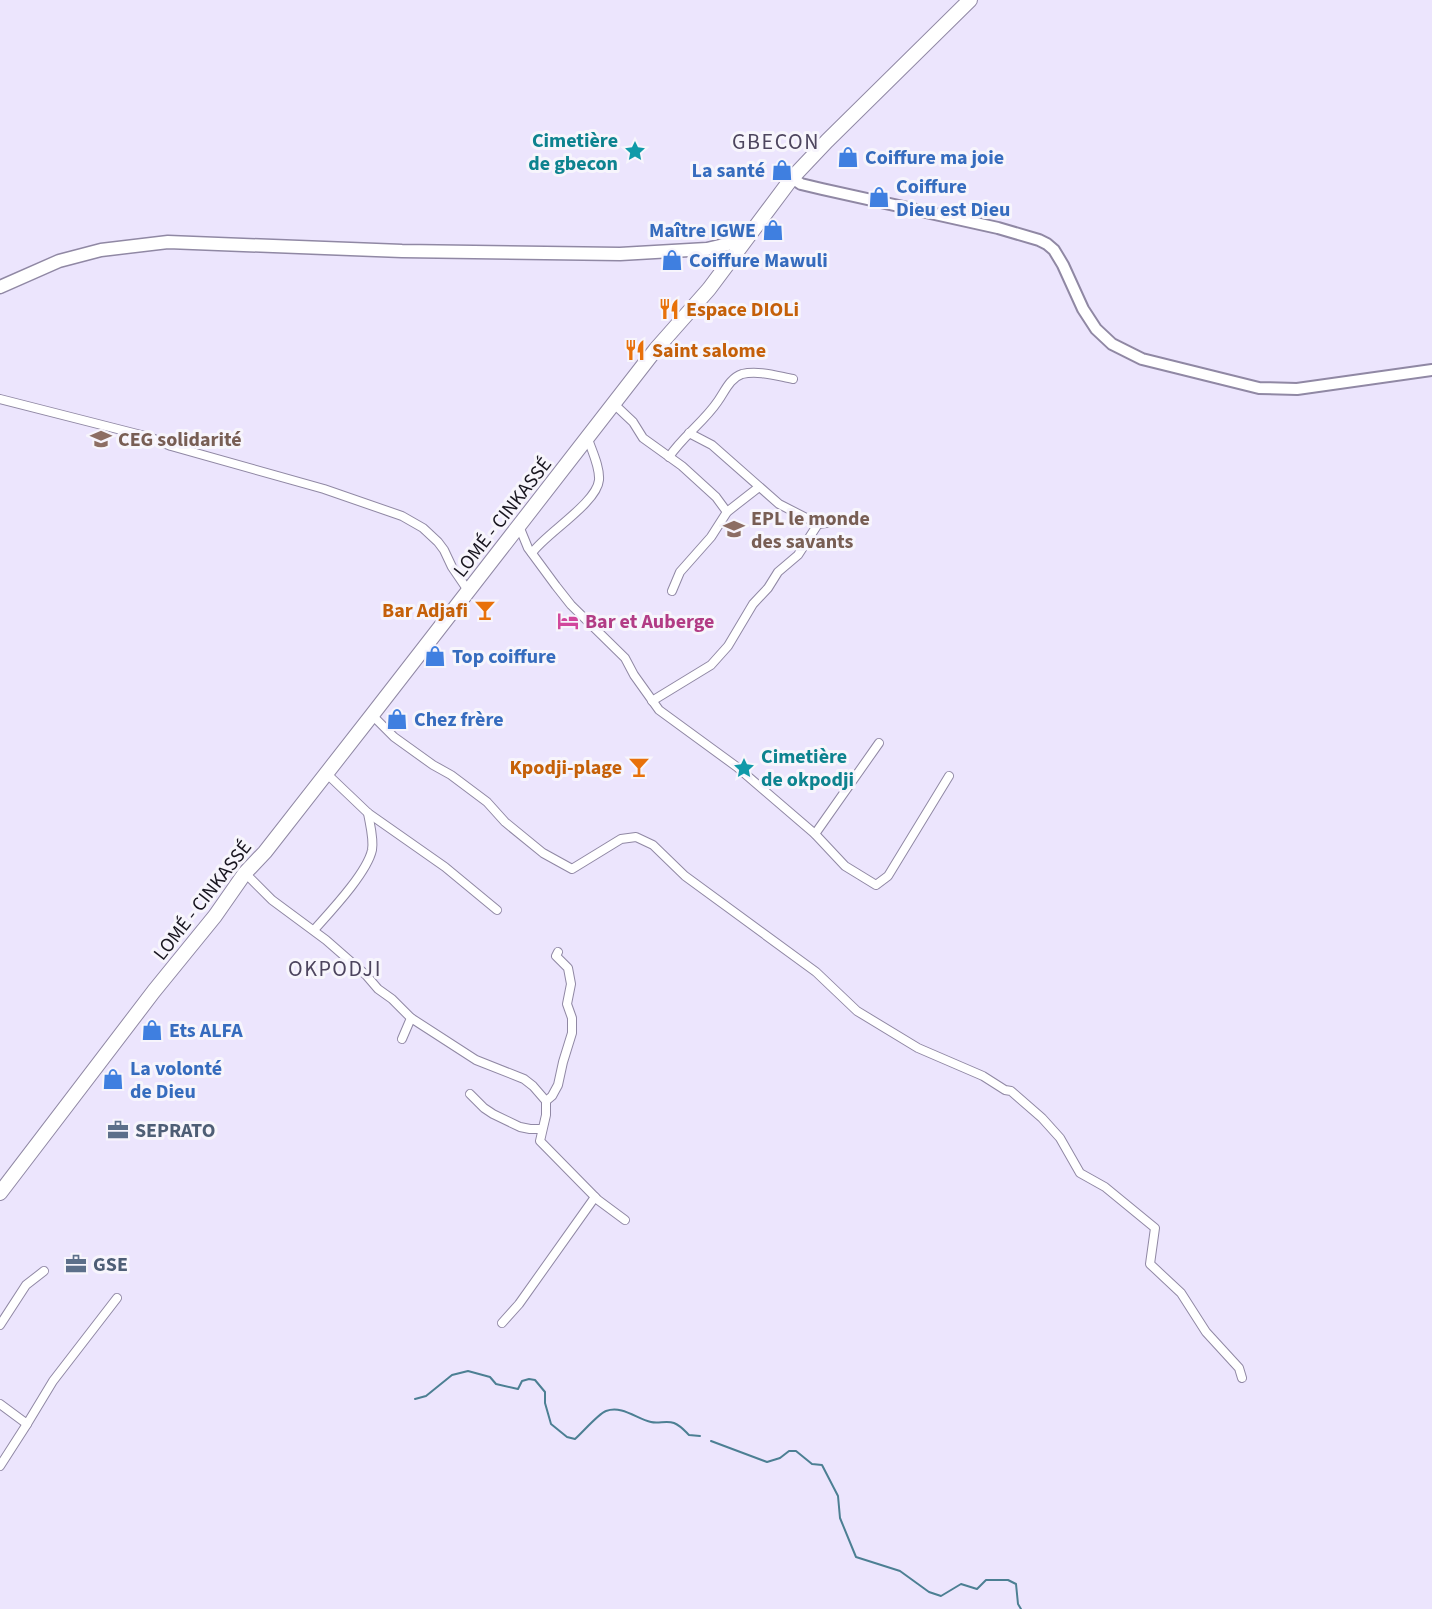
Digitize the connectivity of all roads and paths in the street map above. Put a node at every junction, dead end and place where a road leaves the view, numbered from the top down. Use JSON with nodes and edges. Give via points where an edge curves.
{"nodes":[{"id":1,"x":970,"y":0,"type":"edge"},
{"id":2,"x":792,"y":178,"type":"junction"},
{"id":3,"x":744,"y":240,"type":"junction"},
{"id":4,"x":0,"y":286,"type":"edge"},
{"id":5,"x":1432,"y":370,"type":"edge"},
{"id":6,"x":793,"y":379,"type":"dead end"},
{"id":7,"x":0,"y":399,"type":"edge"},
{"id":8,"x":615,"y":405,"type":"junction"},
{"id":9,"x":689,"y":433,"type":"junction"},
{"id":10,"x":588,"y":439,"type":"junction"},
{"id":11,"x":669,"y":457,"type":"junction"},
{"id":12,"x":759,"y":487,"type":"junction"},
{"id":13,"x":727,"y":512,"type":"junction"},
{"id":14,"x":850,"y":520,"type":"dead end"},
{"id":15,"x":818,"y":524,"type":"junction"},
{"id":16,"x":519,"y":526,"type":"junction"},
{"id":17,"x":532,"y":553,"type":"junction"},
{"id":18,"x":672,"y":591,"type":"dead end"},
{"id":19,"x":469,"y":592,"type":"junction"},
{"id":20,"x":652,"y":701,"type":"junction"},
{"id":21,"x":372,"y":715,"type":"junction"},
{"id":22,"x":879,"y":743,"type":"dead end"},
{"id":23,"x":326,"y":773,"type":"junction"},
{"id":24,"x":949,"y":776,"type":"dead end"},
{"id":25,"x":368,"y":813,"type":"junction"},
{"id":26,"x":815,"y":834,"type":"junction"},
{"id":27,"x":245,"y":873,"type":"junction"},
{"id":28,"x":497,"y":910,"type":"dead end"},
{"id":29,"x":314,"y":930,"type":"junction"},
{"id":30,"x":558,"y":952,"type":"dead end"},
{"id":31,"x":411,"y":1018,"type":"junction"},
{"id":32,"x":402,"y":1039,"type":"dead end"},
{"id":33,"x":470,"y":1094,"type":"dead end"},
{"id":34,"x":546,"y":1101,"type":"junction"},
{"id":35,"x":542,"y":1129,"type":"junction"},
{"id":36,"x":0,"y":1193,"type":"edge"},
{"id":37,"x":595,"y":1197,"type":"junction"},
{"id":38,"x":625,"y":1220,"type":"dead end"},
{"id":39,"x":44,"y":1271,"type":"dead end"},
{"id":40,"x":117,"y":1298,"type":"dead end"},
{"id":41,"x":502,"y":1323,"type":"dead end"},
{"id":42,"x":0,"y":1325,"type":"edge"},
{"id":43,"x":1242,"y":1378,"type":"dead end"},
{"id":44,"x":0,"y":1404,"type":"edge"},
{"id":45,"x":27,"y":1424,"type":"junction"},
{"id":46,"x":0,"y":1466,"type":"edge"}],
"edges":[{"from":1,"to":2,"type":"highway","name":"LOMÉ - CINKASSÉ"},
{"from":2,"to":3,"type":"highway","name":"LOMÉ - CINKASSÉ"},
{"from":2,"to":5,"type":"street","via":[[801,184],[1039,240],[1054,250],[1096,329],[1112,344],[1142,359],[1259,388],[1297,389]]},
{"from":3,"to":4,"type":"main road","via":[[707,249],[620,254],[318,249],[168,242],[100,250],[59,261]]},
{"from":3,"to":8,"type":"highway","name":"LOMÉ - CINKASSÉ"},
{"from":6,"to":9,"type":"street","via":[[750,372],[739,375]]},
{"from":7,"to":19,"type":"street","via":[[149,437],[390,511],[431,535]]},
{"from":8,"to":10,"type":"highway","name":"LOMÉ - CINKASSÉ"},
{"from":8,"to":11,"type":"street","via":[[643,438]]},
{"from":9,"to":11,"type":"street"},
{"from":9,"to":12,"type":"street","via":[[711,445]]},
{"from":10,"to":16,"type":"highway","name":"LOMÉ - CINKASSÉ"},
{"from":10,"to":17,"type":"street","via":[[598,471],[597,487],[570,519]]},
{"from":11,"to":13,"type":"street","via":[[716,497]]},
{"from":12,"to":13,"type":"street"},
{"from":12,"to":15,"type":"street","via":[[779,504]]},
{"from":13,"to":18,"type":"street","via":[[680,572]]},
{"from":14,"to":15,"type":"street"},
{"from":15,"to":20,"type":"street","via":[[798,555],[778,572],[753,604],[728,646],[711,665]]},
{"from":16,"to":17,"type":"street"},
{"from":16,"to":19,"type":"highway","name":"LOMÉ - CINKASSÉ"},
{"from":17,"to":20,"type":"street","via":[[571,605],[625,658]]},
{"from":19,"to":21,"type":"highway","name":"LOMÉ - CINKASSÉ"},
{"from":20,"to":26,"type":"street","via":[[658,710],[737,766]]},
{"from":21,"to":23,"type":"highway","name":"LOMÉ - CINKASSÉ"},
{"from":21,"to":43,"type":"street","via":[[394,738],[487,802],[550,858],[572,869],[621,838],[636,837],[652,845],[685,876],[816,972],[857,1011],[918,1048],[1011,1091],[1060,1138],[1080,1173],[1105,1187],[1155,1228],[1150,1264],[1181,1293],[1206,1332],[1239,1368]]},
{"from":22,"to":26,"type":"street"},
{"from":23,"to":25,"type":"street"},
{"from":23,"to":27,"type":"highway","name":"LOMÉ - CINKASSÉ"},
{"from":24,"to":26,"type":"street","via":[[888,876],[876,885],[845,866]]},
{"from":25,"to":28,"type":"street","via":[[445,867]]},
{"from":25,"to":29,"type":"street","via":[[372,848],[369,858]]},
{"from":27,"to":29,"type":"street","via":[[272,900]]},
{"from":27,"to":36,"type":"highway","name":"LOMÉ - CINKASSÉ"},
{"from":29,"to":31,"type":"street"},
{"from":30,"to":34,"type":"street","via":[[556,956],[568,968],[571,984],[567,1004],[572,1033],[558,1085]]},
{"from":31,"to":32,"type":"street"},
{"from":31,"to":34,"type":"street","via":[[476,1060],[524,1080]]},
{"from":33,"to":35,"type":"street","via":[[493,1114],[520,1127]]},
{"from":34,"to":35,"type":"street"},
{"from":35,"to":37,"type":"street","via":[[540,1141]]},
{"from":37,"to":38,"type":"street"},
{"from":37,"to":41,"type":"street"},
{"from":39,"to":42,"type":"street","via":[[26,1285]]},
{"from":40,"to":45,"type":"street","via":[[53,1381]]},
{"from":44,"to":45,"type":"street"},
{"from":45,"to":46,"type":"street"}]}
